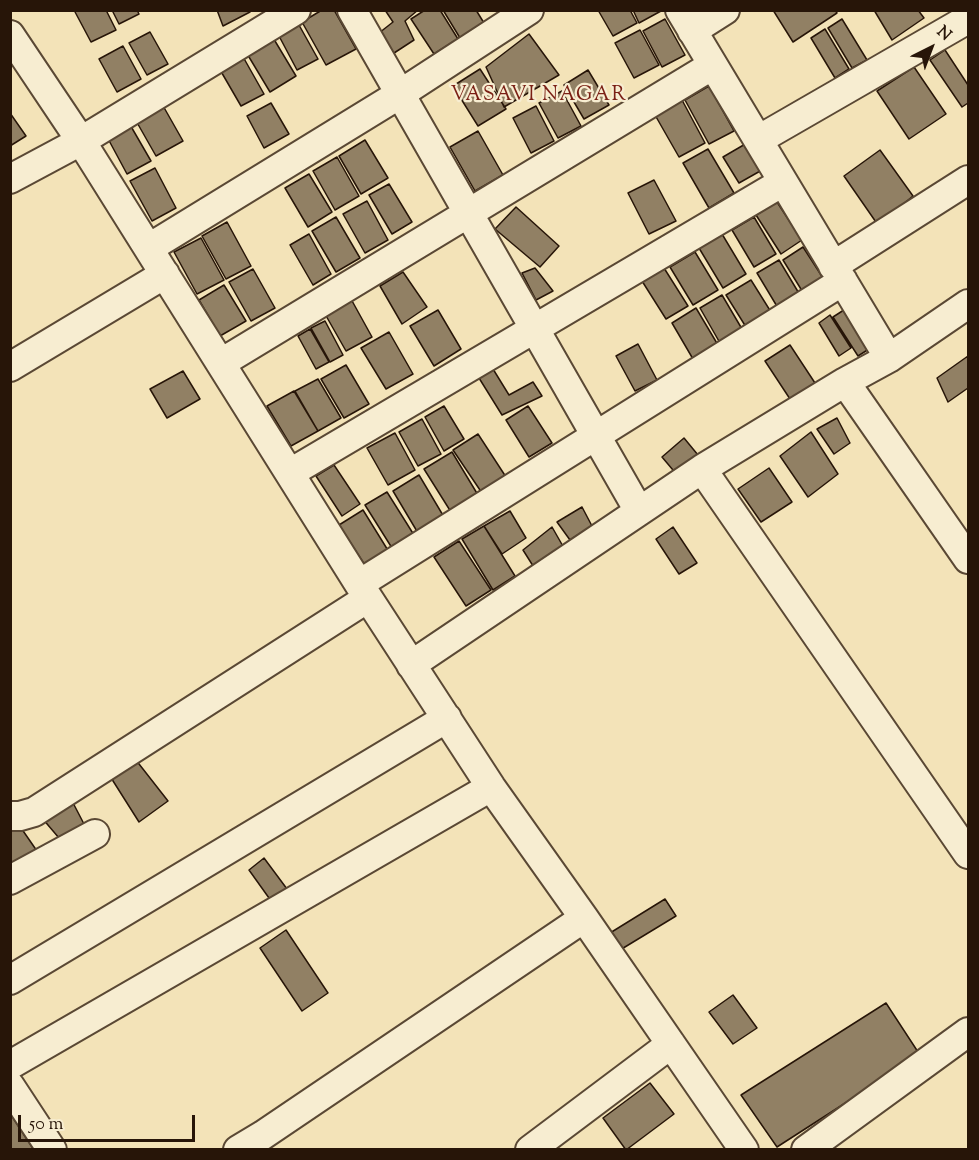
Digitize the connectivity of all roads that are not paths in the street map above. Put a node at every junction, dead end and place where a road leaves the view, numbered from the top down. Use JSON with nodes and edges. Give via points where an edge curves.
{"nodes":[{"id":1,"x":296,"y":10,"type":"edge"},
{"id":2,"x":352,"y":10,"type":"edge"},
{"id":3,"x":529,"y":10,"type":"edge"},
{"id":4,"x":725,"y":10,"type":"edge"},
{"id":5,"x":969,"y":19,"type":"edge"},
{"id":6,"x":686,"y":21,"type":"edge"},
{"id":7,"x":10,"y":35,"type":"edge"},
{"id":8,"x":713,"y":65,"type":"junction"},
{"id":9,"x":400,"y":94,"type":"junction"},
{"id":10,"x":758,"y":140,"type":"junction"},
{"id":11,"x":81,"y":141,"type":"junction"},
{"id":12,"x":10,"y":179,"type":"edge"},
{"id":13,"x":969,"y":180,"type":"edge"},
{"id":14,"x":783,"y":182,"type":"junction"},
{"id":15,"x":468,"y":213,"type":"junction"},
{"id":16,"x":149,"y":248,"type":"junction"},
{"id":17,"x":165,"y":274,"type":"junction"},
{"id":18,"x":838,"y":274,"type":"junction"},
{"id":19,"x":969,"y":304,"type":"edge"},
{"id":20,"x":534,"y":328,"type":"junction"},
{"id":21,"x":889,"y":358,"type":"junction"},
{"id":22,"x":221,"y":363,"type":"junction"},
{"id":23,"x":10,"y":367,"type":"edge"},
{"id":24,"x":845,"y":382,"type":"junction"},
{"id":25,"x":596,"y":436,"type":"junction"},
{"id":26,"x":702,"y":469,"type":"junction"},
{"id":27,"x":290,"y":473,"type":"junction"},
{"id":28,"x":639,"y":511,"type":"junction"},
{"id":29,"x":969,"y":559,"type":"edge"},
{"id":30,"x":364,"y":591,"type":"junction"},
{"id":31,"x":411,"y":664,"type":"junction"},
{"id":32,"x":447,"y":718,"type":"junction"},
{"id":33,"x":491,"y":787,"type":"junction"},
{"id":34,"x":10,"y":816,"type":"edge"},
{"id":35,"x":95,"y":834,"type":"dead end"},
{"id":36,"x":969,"y":854,"type":"edge"},
{"id":37,"x":10,"y":880,"type":"edge"},
{"id":38,"x":584,"y":918,"type":"junction"},
{"id":39,"x":10,"y":980,"type":"edge"},
{"id":40,"x":969,"y":1032,"type":"edge"},
{"id":41,"x":671,"y":1044,"type":"junction"},
{"id":42,"x":10,"y":1065,"type":"edge"},
{"id":43,"x":10,"y":1086,"type":"edge"},
{"id":44,"x":52,"y":1149,"type":"edge"},
{"id":45,"x":238,"y":1149,"type":"edge"},
{"id":46,"x":530,"y":1149,"type":"edge"},
{"id":47,"x":744,"y":1149,"type":"edge"},
{"id":48,"x":806,"y":1149,"type":"edge"}],
"edges":[{"from":1,"to":11,"type":"street"},
{"from":2,"to":9,"type":"street"},
{"from":3,"to":9,"type":"street"},
{"from":4,"to":6,"type":"street"},
{"from":5,"to":10,"type":"street"},
{"from":6,"to":8,"type":"street"},
{"from":7,"to":11,"type":"street"},
{"from":8,"to":10,"type":"street"},
{"from":8,"to":15,"type":"street"},
{"from":9,"to":15,"type":"street"},
{"from":9,"to":16,"type":"street"},
{"from":10,"to":14,"type":"street"},
{"from":11,"to":12,"type":"street"},
{"from":11,"to":16,"type":"street"},
{"from":13,"to":18,"type":"street"},
{"from":14,"to":18,"type":"street"},
{"from":14,"to":20,"type":"street"},
{"from":15,"to":20,"type":"street"},
{"from":15,"to":22,"type":"street"},
{"from":16,"to":17,"type":"street"},
{"from":17,"to":22,"type":"street"},
{"from":17,"to":23,"type":"street"},
{"from":18,"to":21,"type":"street"},
{"from":18,"to":25,"type":"street"},
{"from":19,"to":21,"type":"street"},
{"from":20,"to":25,"type":"street"},
{"from":20,"to":27,"type":"street"},
{"from":21,"to":24,"type":"street"},
{"from":22,"to":27,"type":"street"},
{"from":24,"to":26,"type":"street"},
{"from":24,"to":29,"type":"street"},
{"from":25,"to":28,"type":"street"},
{"from":25,"to":30,"type":"street"},
{"from":26,"to":28,"type":"street"},
{"from":26,"to":36,"type":"street"},
{"from":27,"to":30,"type":"street"},
{"from":28,"to":31,"type":"street"},
{"from":30,"to":31,"type":"street"},
{"from":30,"to":34,"type":"street","via":[[34,812]]},
{"from":31,"to":32,"type":"street"},
{"from":32,"to":33,"type":"street"},
{"from":32,"to":39,"type":"street"},
{"from":33,"to":38,"type":"street"},
{"from":33,"to":42,"type":"street"},
{"from":35,"to":37,"type":"street"},
{"from":38,"to":41,"type":"street"},
{"from":38,"to":45,"type":"street"},
{"from":40,"to":48,"type":"street"},
{"from":41,"to":46,"type":"street"},
{"from":41,"to":47,"type":"street"},
{"from":43,"to":44,"type":"street"}]}
